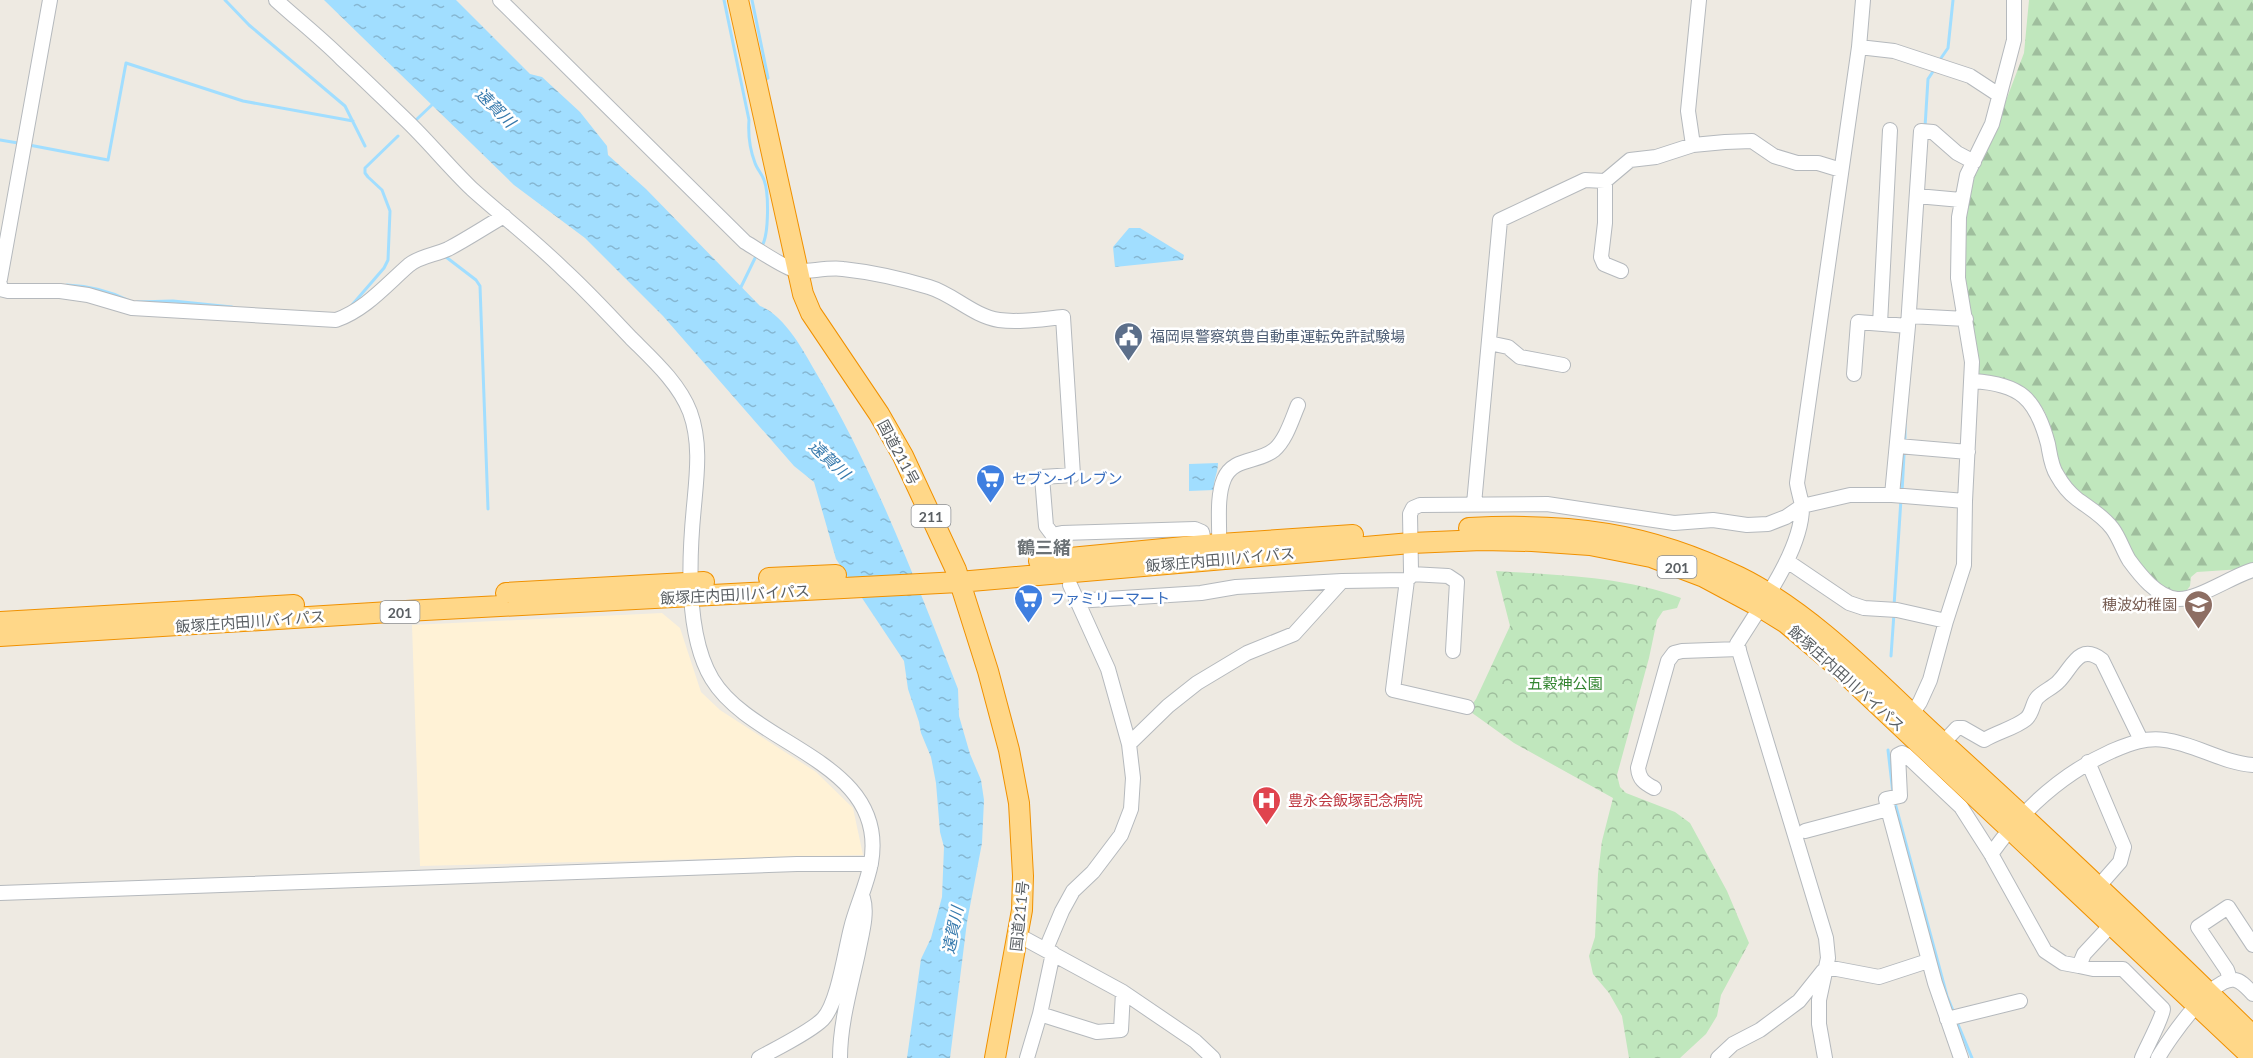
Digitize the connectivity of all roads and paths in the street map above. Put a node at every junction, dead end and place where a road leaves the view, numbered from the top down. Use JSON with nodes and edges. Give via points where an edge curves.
{"nodes":[{"id":1,"x":50,"y":0,"type":"edge"},
{"id":2,"x":276,"y":0,"type":"edge"},
{"id":3,"x":500,"y":0,"type":"edge"},
{"id":4,"x":738,"y":0,"type":"edge"},
{"id":5,"x":1699,"y":0,"type":"edge"},
{"id":6,"x":1863,"y":0,"type":"edge"},
{"id":7,"x":2014,"y":0,"type":"edge"},
{"id":8,"x":1859,"y":47,"type":"junction"},
{"id":9,"x":1999,"y":95,"type":"junction"},
{"id":10,"x":1890,"y":130,"type":"dead end"},
{"id":11,"x":1693,"y":145,"type":"junction"},
{"id":12,"x":1974,"y":162,"type":"junction"},
{"id":13,"x":1841,"y":170,"type":"junction"},
{"id":14,"x":1605,"y":181,"type":"junction"},
{"id":15,"x":1921,"y":196,"type":"junction"},
{"id":16,"x":1961,"y":200,"type":"junction"},
{"id":17,"x":504,"y":216,"type":"junction"},
{"id":18,"x":797,"y":270,"type":"junction"},
{"id":19,"x":1621,"y":272,"type":"dead end"},
{"id":20,"x":0,"y":279,"type":"edge"},
{"id":21,"x":0,"y":284,"type":"edge"},
{"id":22,"x":1910,"y":319,"type":"junction"},
{"id":23,"x":1966,"y":319,"type":"junction"},
{"id":24,"x":1880,"y":324,"type":"junction"},
{"id":25,"x":1489,"y":343,"type":"junction"},
{"id":26,"x":1563,"y":365,"type":"dead end"},
{"id":27,"x":1854,"y":374,"type":"dead end"},
{"id":28,"x":1973,"y":381,"type":"junction"},
{"id":29,"x":1298,"y":405,"type":"dead end"},
{"id":30,"x":1898,"y":446,"type":"junction"},
{"id":31,"x":1968,"y":452,"type":"junction"},
{"id":32,"x":1897,"y":496,"type":"junction"},
{"id":33,"x":1965,"y":501,"type":"junction"},
{"id":34,"x":1474,"y":504,"type":"junction"},
{"id":35,"x":1802,"y":506,"type":"junction"},
{"id":36,"x":1410,"y":537,"type":"junction"},
{"id":37,"x":1212,"y":545,"type":"junction"},
{"id":38,"x":1787,"y":561,"type":"junction"},
{"id":39,"x":2253,"y":570,"type":"edge"},
{"id":40,"x":957,"y":576,"type":"junction"},
{"id":41,"x":1409,"y":577,"type":"junction"},
{"id":42,"x":1342,"y":581,"type":"junction"},
{"id":43,"x":1070,"y":585,"type":"dead end"},
{"id":44,"x":692,"y":590,"type":"junction"},
{"id":45,"x":1076,"y":601,"type":"junction"},
{"id":46,"x":1764,"y":601,"type":"junction"},
{"id":47,"x":0,"y":620,"type":"edge"},
{"id":48,"x":1946,"y":621,"type":"junction"},
{"id":49,"x":66,"y":625,"type":"junction"},
{"id":50,"x":0,"y":638,"type":"edge"},
{"id":51,"x":1739,"y":649,"type":"junction"},
{"id":52,"x":1453,"y":651,"type":"dead end"},
{"id":53,"x":1467,"y":707,"type":"dead end"},
{"id":54,"x":1912,"y":714,"type":"junction"},
{"id":55,"x":2140,"y":740,"type":"junction"},
{"id":56,"x":1943,"y":742,"type":"junction"},
{"id":57,"x":1129,"y":744,"type":"junction"},
{"id":58,"x":2088,"y":762,"type":"junction"},
{"id":59,"x":2251,"y":768,"type":"edge"},
{"id":60,"x":1654,"y":788,"type":"dead end"},
{"id":61,"x":1892,"y":801,"type":"junction"},
{"id":62,"x":2015,"y":821,"type":"junction"},
{"id":63,"x":1805,"y":831,"type":"dead end"},
{"id":64,"x":1991,"y":854,"type":"junction"},
{"id":65,"x":871,"y":864,"type":"junction"},
{"id":66,"x":2098,"y":887,"type":"junction"},
{"id":67,"x":0,"y":893,"type":"edge"},
{"id":68,"x":861,"y":894,"type":"junction"},
{"id":69,"x":2111,"y":925,"type":"junction"},
{"id":70,"x":1018,"y":935,"type":"junction"},
{"id":71,"x":2253,"y":945,"type":"edge"},
{"id":72,"x":1050,"y":951,"type":"junction"},
{"id":73,"x":1928,"y":961,"type":"junction"},
{"id":74,"x":2079,"y":966,"type":"junction"},
{"id":75,"x":1824,"y":969,"type":"junction"},
{"id":76,"x":2230,"y":980,"type":"junction"},
{"id":77,"x":1123,"y":992,"type":"junction"},
{"id":78,"x":2253,"y":994,"type":"edge"},
{"id":79,"x":2204,"y":999,"type":"junction"},
{"id":80,"x":2020,"y":1001,"type":"dead end"},
{"id":81,"x":1040,"y":1014,"type":"junction"},
{"id":82,"x":1953,"y":1018,"type":"junction"},
{"id":83,"x":2253,"y":1036,"type":"edge"},
{"id":84,"x":759,"y":1058,"type":"edge"},
{"id":85,"x":840,"y":1058,"type":"edge"},
{"id":86,"x":995,"y":1058,"type":"edge"},
{"id":87,"x":1027,"y":1058,"type":"edge"},
{"id":88,"x":1213,"y":1058,"type":"edge"},
{"id":89,"x":1718,"y":1058,"type":"edge"},
{"id":90,"x":1825,"y":1058,"type":"edge"},
{"id":91,"x":1961,"y":1058,"type":"edge"},
{"id":92,"x":2142,"y":1058,"type":"edge"},
{"id":93,"x":2158,"y":1058,"type":"edge"},
{"id":94,"x":2253,"y":1058,"type":"edge"}],
"edges":[{"from":1,"to":20,"type":"street"},
{"from":2,"to":17,"type":"street"},
{"from":3,"to":18,"type":"street","via":[[745,242]]},
{"from":4,"to":18,"type":"highway","name":"国道211号","number":"211"},
{"from":5,"to":11,"type":"street","via":[[1688,111]]},
{"from":6,"to":8,"type":"street"},
{"from":7,"to":9,"type":"street","via":[[2014,40]]},
{"from":8,"to":9,"type":"street","via":[[1894,51],[1970,75]]},
{"from":8,"to":13,"type":"street"},
{"from":9,"to":12,"type":"street","via":[[1992,124]]},
{"from":10,"to":24,"type":"street"},
{"from":11,"to":13,"type":"street","via":[[1752,141],[1774,156]]},
{"from":11,"to":14,"type":"street","via":[[1656,158],[1630,160]]},
{"from":12,"to":15,"type":"street","via":[[1933,132],[1925,131]]},
{"from":12,"to":16,"type":"street"},
{"from":13,"to":35,"type":"street","via":[[1797,483]]},
{"from":14,"to":19,"type":"street","via":[[1600,258]]},
{"from":14,"to":25,"type":"street","via":[[1585,180],[1500,220]]},
{"from":15,"to":16,"type":"street"},
{"from":15,"to":22,"type":"street"},
{"from":16,"to":23,"type":"street","via":[[1958,278]]},
{"from":17,"to":21,"type":"street","via":[[446,250],[410,265],[350,315],[336,320],[132,308],[60,291],[8,291],[0,289]]},
{"from":17,"to":44,"type":"street","via":[[564,269],[651,359],[680,392],[689,409],[698,445]]},
{"from":18,"to":37,"type":"street","via":[[843,269],[927,286],[995,320],[1063,317],[1072,475],[1042,477],[1046,526],[1055,540],[1062,533],[1195,529]]},
{"from":18,"to":40,"type":"highway","name":"国道211号","number":"211","via":[[811,313],[893,439]]},
{"from":22,"to":23,"type":"street"},
{"from":22,"to":24,"type":"street"},
{"from":22,"to":30,"type":"street"},
{"from":23,"to":28,"type":"street"},
{"from":24,"to":27,"type":"street","via":[[1858,322]]},
{"from":25,"to":26,"type":"street","via":[[1508,347],[1520,357]]},
{"from":25,"to":34,"type":"street"},
{"from":28,"to":31,"type":"street"},
{"from":28,"to":39,"type":"street","via":[[2005,385],[2018,391],[2036,410],[2054,471],[2066,489],[2113,528],[2129,560],[2161,594],[2179,600],[2194,597]]},
{"from":29,"to":37,"type":"street","via":[[1275,449],[1240,462],[1227,472]]},
{"from":30,"to":31,"type":"street"},
{"from":30,"to":32,"type":"street"},
{"from":31,"to":33,"type":"street"},
{"from":32,"to":33,"type":"street"},
{"from":32,"to":35,"type":"street","via":[[1850,495]]},
{"from":33,"to":48,"type":"street","via":[[1964,565]]},
{"from":34,"to":35,"type":"street","via":[[1547,504],[1674,523],[1713,519],[1747,525],[1768,524]]},
{"from":34,"to":36,"type":"street","via":[[1413,508]]},
{"from":35,"to":38,"type":"street"},
{"from":36,"to":37,"type":"highway","name":"飯塚庄内田川バイパス","number":"201"},
{"from":36,"to":40,"type":"highway","name":"飯塚庄内田川バイパス","number":"201"},
{"from":36,"to":41,"type":"street"},
{"from":36,"to":46,"type":"highway","name":"飯塚庄内田川バイパス","number":"201","via":[[1590,545],[1651,557]]},
{"from":37,"to":40,"type":"highway","name":"飯塚庄内田川バイパス","number":"201"},
{"from":38,"to":46,"type":"street"},
{"from":38,"to":48,"type":"street","via":[[1850,603]]},
{"from":40,"to":44,"type":"highway","name":"飯塚庄内田川バイパス","number":"201"},
{"from":40,"to":70,"type":"highway","name":"国道211号","number":"211","via":[[1010,750],[1019,803],[1023,876]]},
{"from":41,"to":42,"type":"street"},
{"from":41,"to":52,"type":"street","via":[[1448,576],[1457,582]]},
{"from":41,"to":53,"type":"street","via":[[1393,690]]},
{"from":42,"to":45,"type":"street"},
{"from":42,"to":57,"type":"street","via":[[1294,634],[1246,653],[1197,683]]},
{"from":43,"to":45,"type":"street"},
{"from":44,"to":49,"type":"highway","name":"飯塚庄内田川バイパス","number":"201","via":[[406,611]]},
{"from":44,"to":65,"type":"street","via":[[694,627],[712,679],[727,700],[818,760],[856,797],[869,820]]},
{"from":45,"to":57,"type":"street","via":[[1108,669]]},
{"from":46,"to":51,"type":"street","via":[[1737,644]]},
{"from":46,"to":54,"type":"highway","name":"飯塚庄内田川バイパス","number":"201","via":[[1796,613]]},
{"from":46,"to":62,"type":"highway","name":"飯塚庄内田川バイパス","number":"201"},
{"from":47,"to":49,"type":"highway"},
{"from":48,"to":54,"type":"street","via":[[1930,680]]},
{"from":49,"to":50,"type":"highway","name":"飯塚庄内田川バイパス","number":"201"},
{"from":51,"to":60,"type":"street","via":[[1682,651],[1674,653],[1668,661],[1638,768],[1638,776]]},
{"from":51,"to":75,"type":"street","via":[[1826,938],[1828,958]]},
{"from":54,"to":56,"type":"highway","name":"飯塚庄内田川バイパス","number":"201"},
{"from":55,"to":56,"type":"street","via":[[2102,660],[2087,654],[2072,662],[2060,681],[2037,698],[2026,719],[1984,740],[1957,728]]},
{"from":55,"to":58,"type":"street"},
{"from":55,"to":59,"type":"street","via":[[2171,741]]},
{"from":56,"to":62,"type":"highway","name":"飯塚庄内田川バイパス","number":"201"},
{"from":57,"to":72,"type":"street","via":[[1132,778],[1127,823],[1093,872],[1073,891],[1062,911]]},
{"from":58,"to":62,"type":"street","via":[[2051,788]]},
{"from":58,"to":66,"type":"street","via":[[2124,847],[2120,862]]},
{"from":61,"to":63,"type":"street"},
{"from":61,"to":64,"type":"street","via":[[1900,796],[1897,759],[1902,753],[1961,807]]},
{"from":61,"to":73,"type":"street"},
{"from":62,"to":64,"type":"street"},
{"from":62,"to":66,"type":"highway","name":"飯塚庄内田川バイパス","number":"201"},
{"from":62,"to":69,"type":"highway","name":"飯塚庄内田川バイパス","number":"201"},
{"from":64,"to":74,"type":"street","via":[[2045,951],[2063,963]]},
{"from":65,"to":67,"type":"street"},
{"from":65,"to":68,"type":"street"},
{"from":66,"to":79,"type":"highway","name":"飯塚庄内田川バイパス","number":"201"},
{"from":68,"to":84,"type":"street","via":[[832,1005],[822,1019]]},
{"from":68,"to":85,"type":"street","via":[[865,913]]},
{"from":69,"to":74,"type":"street","via":[[2084,954]]},
{"from":69,"to":79,"type":"highway","name":"飯塚庄内田川バイパス","number":"201"},
{"from":70,"to":72,"type":"street"},
{"from":70,"to":86,"type":"highway","name":"国道211号","number":"211"},
{"from":71,"to":76,"type":"street","via":[[2228,908],[2198,927]]},
{"from":72,"to":77,"type":"street"},
{"from":72,"to":81,"type":"street"},
{"from":73,"to":75,"type":"street","via":[[1879,977]]},
{"from":73,"to":82,"type":"street"},
{"from":74,"to":92,"type":"street","via":[[2122,969],[2163,1009]]},
{"from":75,"to":89,"type":"street","via":[[1799,1001]]},
{"from":75,"to":90,"type":"street","via":[[1819,1024]]},
{"from":76,"to":78,"type":"street","via":[[2240,982]]},
{"from":76,"to":79,"type":"street","via":[[2222,981]]},
{"from":77,"to":81,"type":"street","via":[[1121,1030],[1097,1032]]},
{"from":77,"to":88,"type":"street","via":[[1195,1041]]},
{"from":79,"to":83,"type":"highway","name":"飯塚庄内田川バイパス","number":"201"},
{"from":79,"to":93,"type":"street","via":[[2172,1034]]},
{"from":79,"to":94,"type":"highway","name":"飯塚庄内田川バイパス","number":"201"},
{"from":80,"to":82,"type":"street"},
{"from":81,"to":87,"type":"street"},
{"from":82,"to":91,"type":"street"}]}
